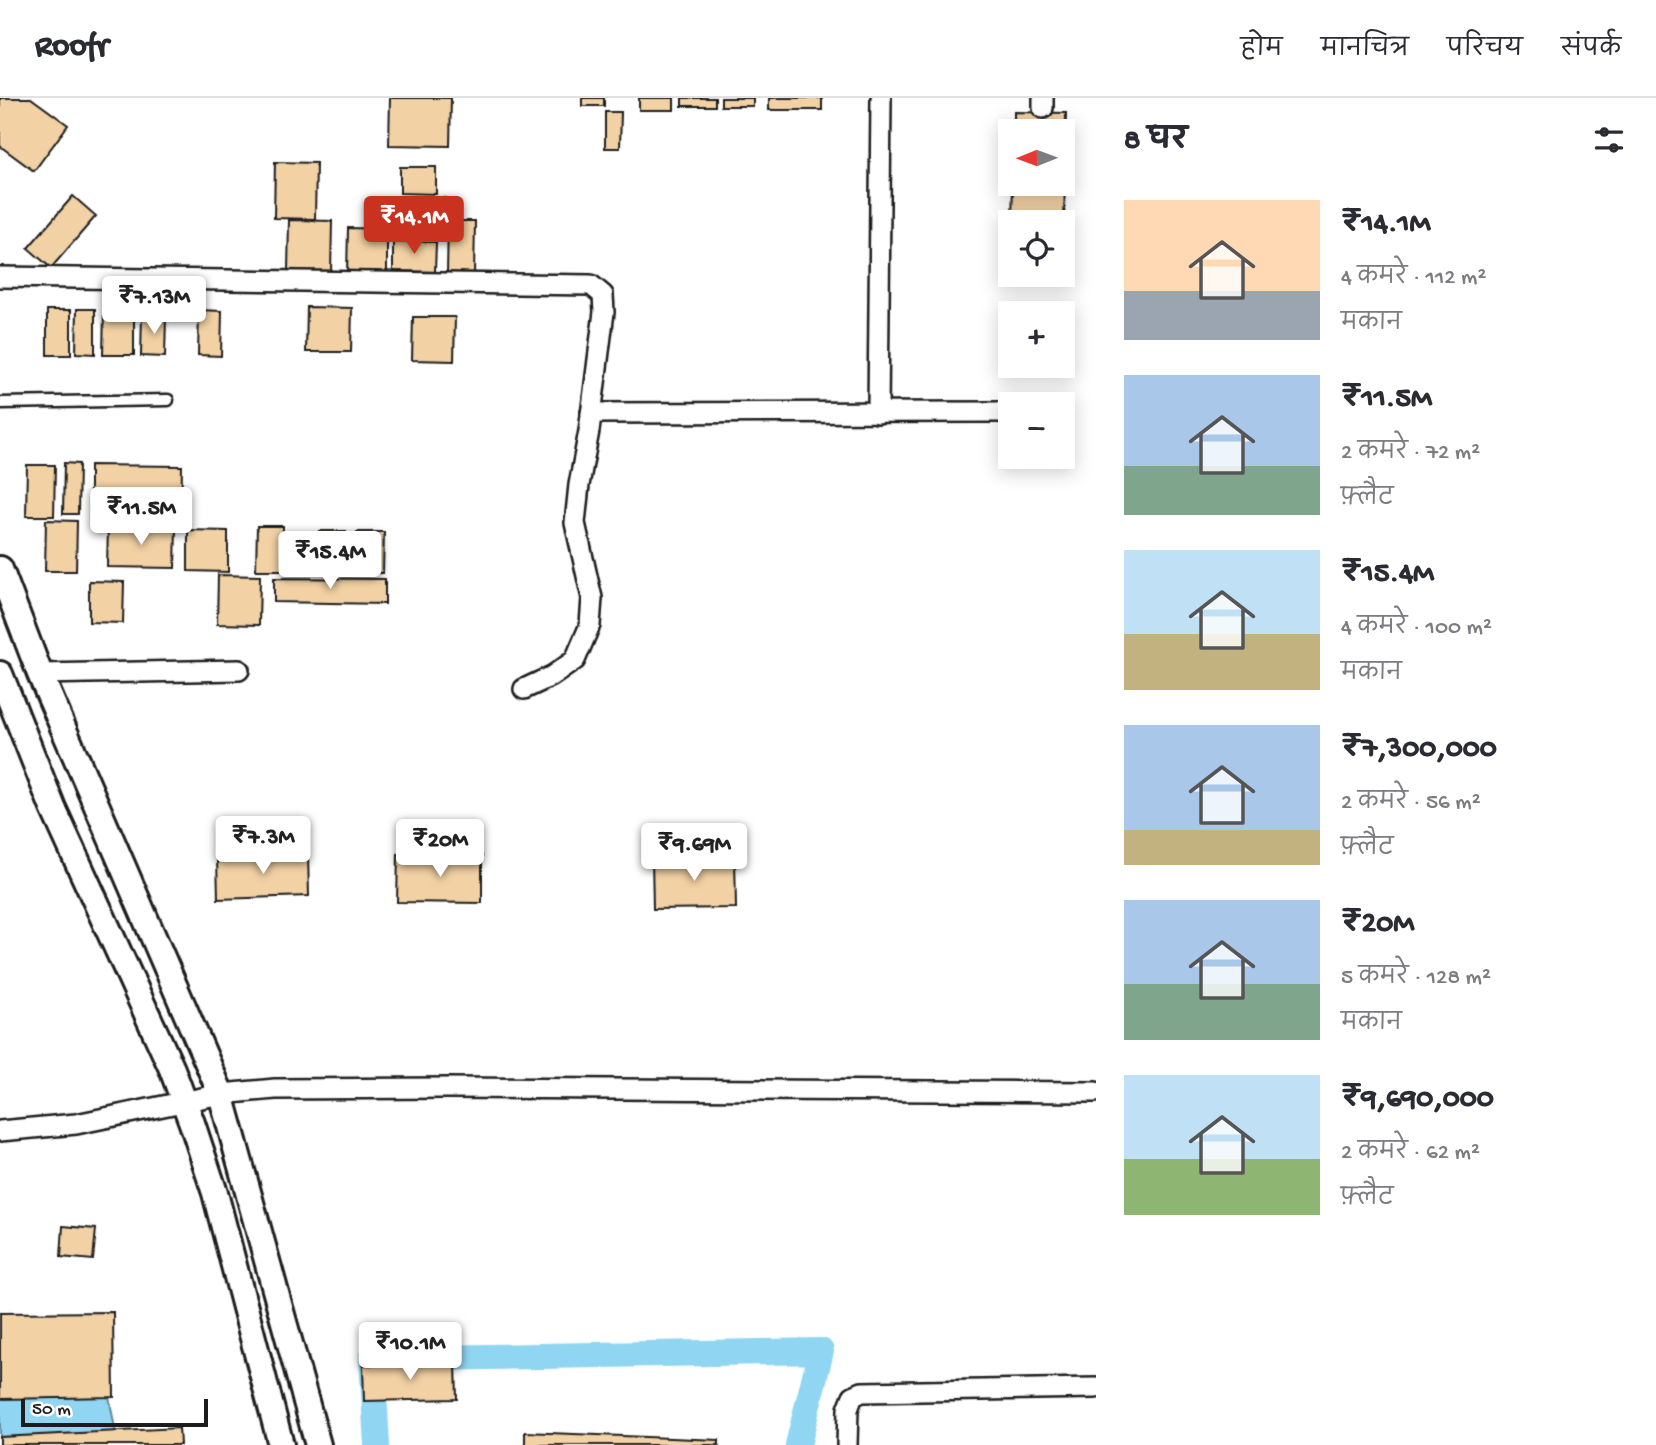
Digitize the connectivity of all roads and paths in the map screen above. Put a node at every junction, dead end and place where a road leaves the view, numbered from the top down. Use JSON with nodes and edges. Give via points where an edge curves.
{"nodes":[{"id":1,"x":881,"y":98,"type":"edge"},
{"id":2,"x":0,"y":277,"type":"edge"},
{"id":3,"x":168,"y":400,"type":"dead end"},
{"id":4,"x":0,"y":403,"type":"edge"},
{"id":5,"x":998,"y":412,"type":"edge"},
{"id":6,"x":591,"y":413,"type":"junction"},
{"id":7,"x":878,"y":413,"type":"junction"},
{"id":8,"x":2,"y":579,"type":"edge"},
{"id":9,"x":239,"y":670,"type":"dead end"},
{"id":10,"x":0,"y":674,"type":"edge"},
{"id":11,"x":40,"y":674,"type":"junction"},
{"id":12,"x":524,"y":689,"type":"dead end"},
{"id":13,"x":1096,"y":1092,"type":"edge"},
{"id":14,"x":221,"y":1094,"type":"junction"},
{"id":15,"x":185,"y":1102,"type":"junction"},
{"id":16,"x":0,"y":1131,"type":"edge"},
{"id":17,"x":1096,"y":1388,"type":"edge"},
{"id":18,"x":281,"y":1445,"type":"edge"},
{"id":19,"x":318,"y":1445,"type":"edge"},
{"id":20,"x":847,"y":1445,"type":"edge"}],
"edges":[{"from":1,"to":7,"type":"street"},
{"from":2,"to":6,"type":"street","via":[[591,285],[603,295],[604,312]]},
{"from":3,"to":4,"type":"lane"},
{"from":5,"to":7,"type":"street"},
{"from":6,"to":7,"type":"street"},
{"from":6,"to":12,"type":"street","via":[[575,523],[592,598],[590,625],[575,660]]},
{"from":8,"to":11,"type":"street"},
{"from":9,"to":11,"type":"street"},
{"from":10,"to":15,"type":"street","via":[[53,808]]},
{"from":11,"to":14,"type":"street"},
{"from":13,"to":14,"type":"street","via":[[435,1088]]},
{"from":14,"to":15,"type":"street"},
{"from":14,"to":19,"type":"street"},
{"from":15,"to":16,"type":"street","via":[[76,1124]]},
{"from":15,"to":18,"type":"street","via":[[215,1193]]},
{"from":17,"to":20,"type":"street","via":[[862,1392],[853,1396],[848,1409]]}]}
